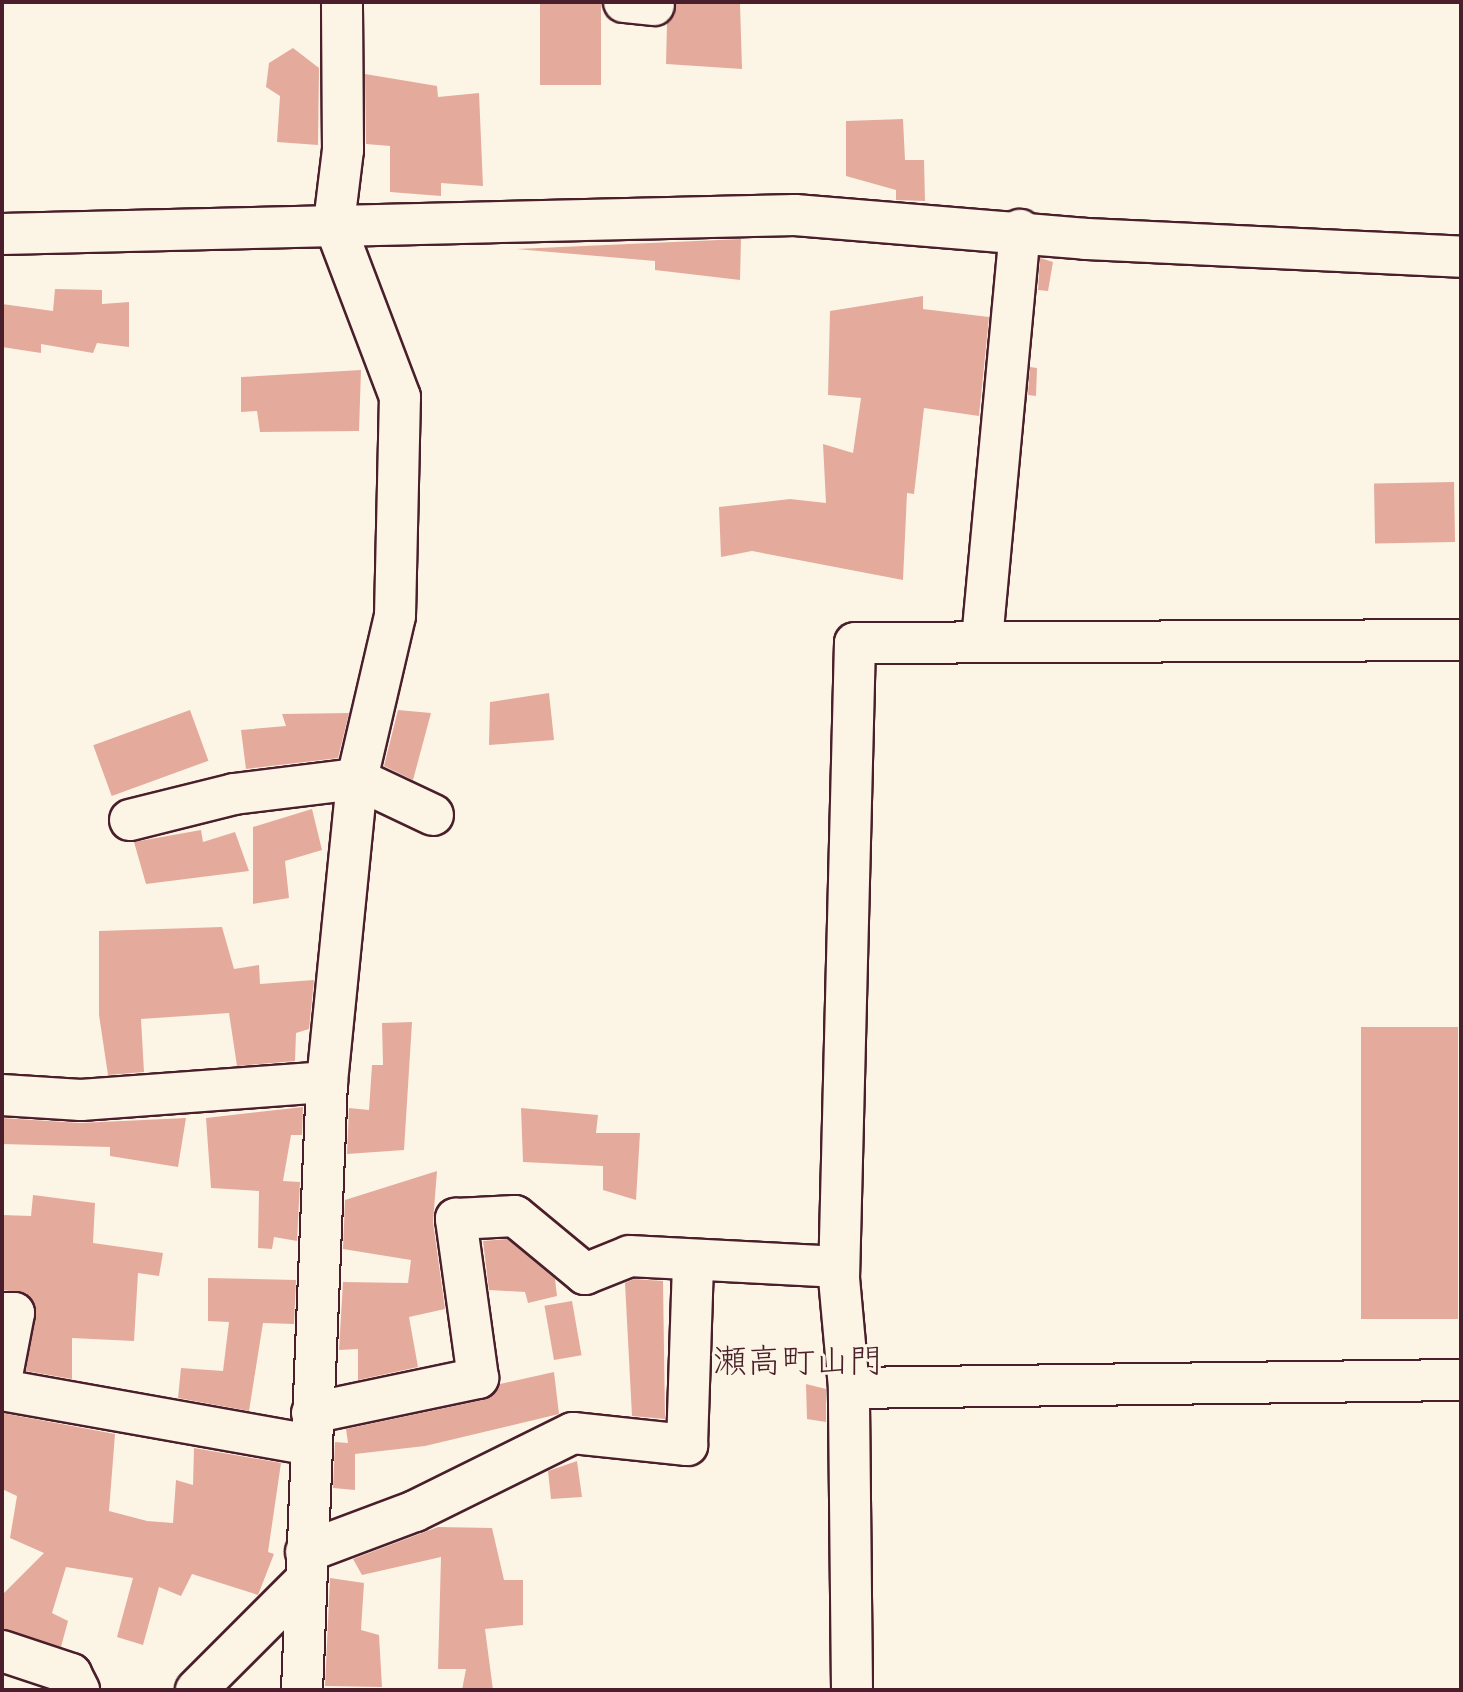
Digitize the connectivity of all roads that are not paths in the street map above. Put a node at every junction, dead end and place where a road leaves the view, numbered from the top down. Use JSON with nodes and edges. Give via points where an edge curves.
{"nodes":[{"id":1,"x":342,"y":2,"type":"edge"},
{"id":2,"x":334,"y":223,"type":"junction"},
{"id":3,"x":1020,"y":230,"type":"junction"},
{"id":4,"x":2,"y":234,"type":"edge"},
{"id":5,"x":1461,"y":257,"type":"edge"},
{"id":6,"x":982,"y":640,"type":"junction"},
{"id":7,"x":1461,"y":640,"type":"edge"},
{"id":8,"x":357,"y":779,"type":"junction"},
{"id":9,"x":433,"y":815,"type":"dead end"},
{"id":10,"x":130,"y":820,"type":"dead end"},
{"id":11,"x":327,"y":1082,"type":"junction"},
{"id":12,"x":2,"y":1095,"type":"edge"},
{"id":13,"x":693,"y":1262,"type":"junction"},
{"id":14,"x":839,"y":1267,"type":"junction"},
{"id":15,"x":2,"y":1313,"type":"edge"},
{"id":16,"x":2,"y":1376,"type":"edge"},
{"id":17,"x":1461,"y":1380,"type":"edge"},
{"id":18,"x":849,"y":1388,"type":"junction"},
{"id":19,"x":2,"y":1390,"type":"edge"},
{"id":20,"x":311,"y":1429,"type":"junction"},
{"id":21,"x":305,"y":1567,"type":"junction"},
{"id":22,"x":2,"y":1651,"type":"edge"},
{"id":23,"x":79,"y":1690,"type":"edge"},
{"id":24,"x":196,"y":1690,"type":"edge"},
{"id":25,"x":302,"y":1690,"type":"edge"},
{"id":26,"x":852,"y":1690,"type":"edge"}],
"edges":[{"from":1,"to":2,"type":"street","via":[[343,150]]},
{"from":2,"to":3,"type":"street","via":[[795,215]]},
{"from":2,"to":4,"type":"street"},
{"from":2,"to":8,"type":"street","via":[[400,397],[395,616]]},
{"from":3,"to":5,"type":"street"},
{"from":3,"to":6,"type":"street"},
{"from":6,"to":7,"type":"street"},
{"from":6,"to":14,"type":"street","via":[[855,643]]},
{"from":8,"to":9,"type":"street"},
{"from":8,"to":10,"type":"street","via":[[234,794]]},
{"from":8,"to":11,"type":"street"},
{"from":11,"to":12,"type":"street","via":[[81,1100]]},
{"from":11,"to":20,"type":"street"},
{"from":13,"to":14,"type":"street"},
{"from":13,"to":20,"type":"street","via":[[630,1256],[585,1274],[515,1216],[456,1219],[478,1378]]},
{"from":13,"to":21,"type":"street","via":[[687,1445],[573,1433]]},
{"from":14,"to":18,"type":"street"},
{"from":15,"to":16,"type":"street","via":[[14,1313]]},
{"from":17,"to":18,"type":"street"},
{"from":18,"to":26,"type":"street"},
{"from":19,"to":20,"type":"street"},
{"from":20,"to":21,"type":"street"},
{"from":21,"to":24,"type":"street"},
{"from":21,"to":25,"type":"street"},
{"from":22,"to":23,"type":"street","via":[[71,1674]]}]}
